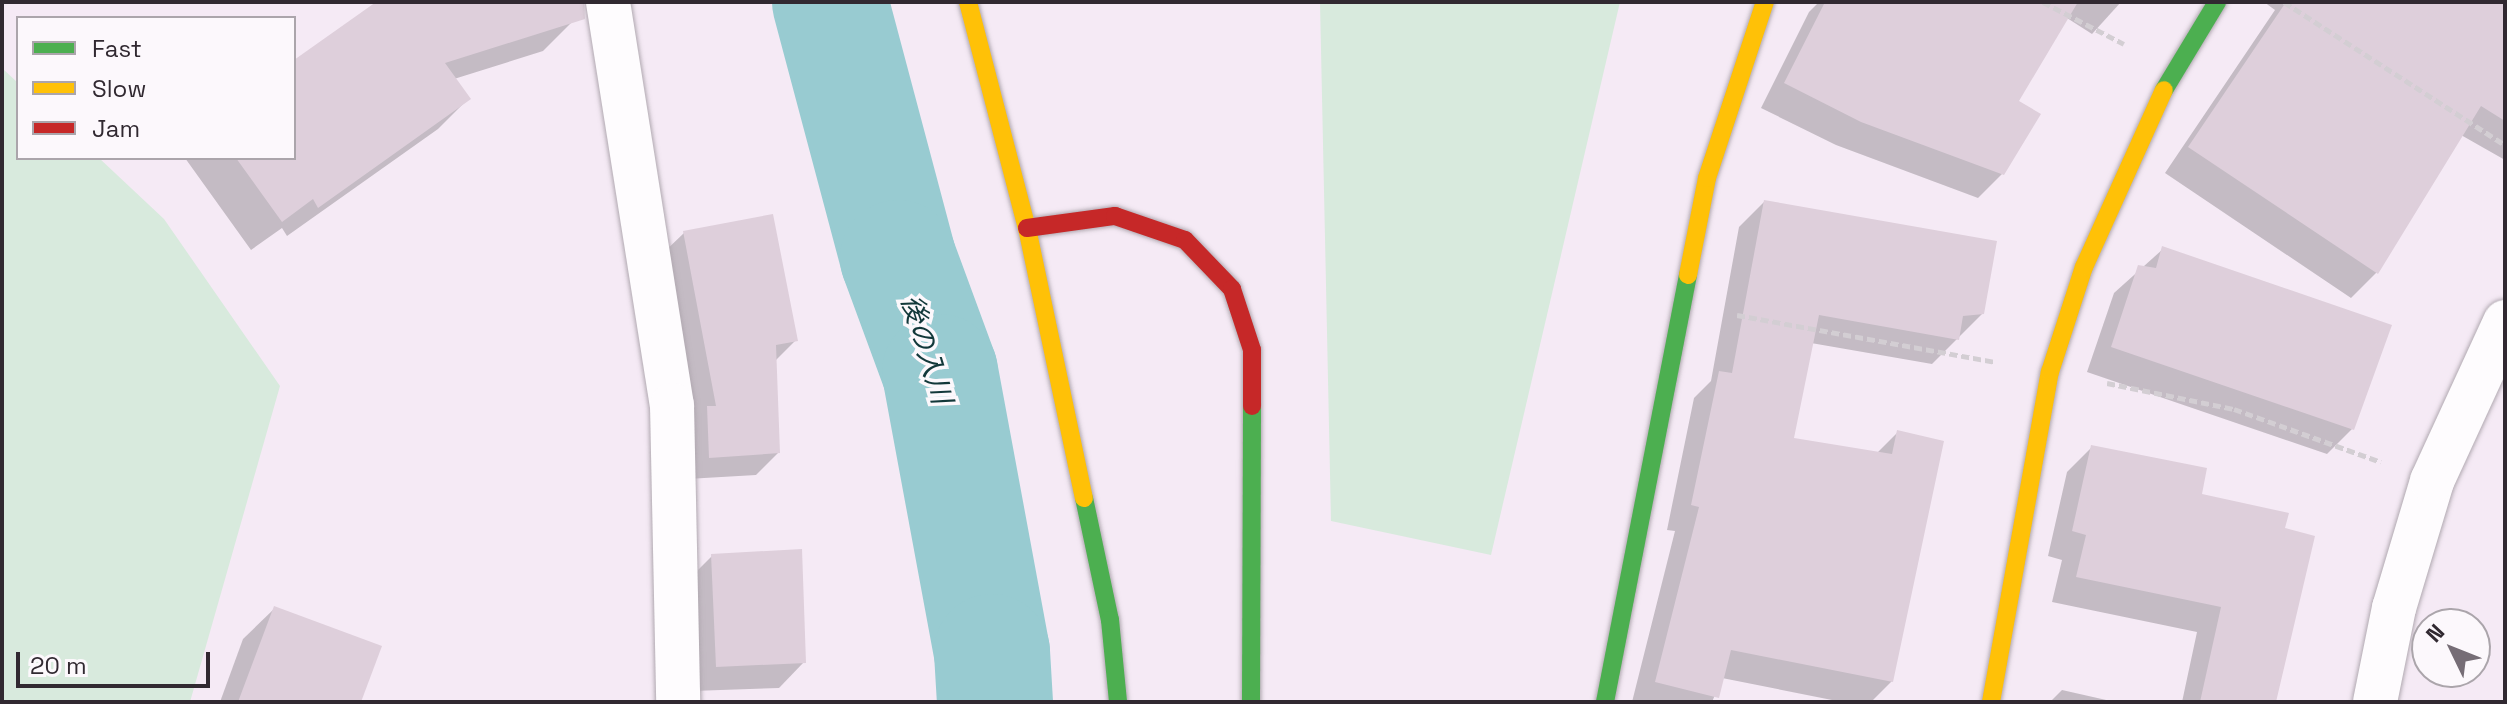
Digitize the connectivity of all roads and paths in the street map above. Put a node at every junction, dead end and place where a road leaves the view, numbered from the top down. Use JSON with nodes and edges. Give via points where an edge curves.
{"nodes":[{"id":1,"x":608,"y":2,"type":"edge"},
{"id":2,"x":968,"y":2,"type":"edge"},
{"id":3,"x":1765,"y":2,"type":"edge"},
{"id":4,"x":2043,"y":2,"type":"edge"},
{"id":5,"x":2217,"y":2,"type":"edge"},
{"id":6,"x":2284,"y":2,"type":"edge"},
{"id":7,"x":2173,"y":71,"type":"junction"},
{"id":8,"x":2505,"y":145,"type":"edge"},
{"id":9,"x":1027,"y":228,"type":"junction"},
{"id":10,"x":2505,"y":322,"type":"edge"},
{"id":11,"x":678,"y":702,"type":"edge"},
{"id":12,"x":1118,"y":702,"type":"edge"},
{"id":13,"x":1251,"y":702,"type":"edge"},
{"id":14,"x":1605,"y":702,"type":"edge"},
{"id":15,"x":1991,"y":702,"type":"edge"},
{"id":16,"x":2375,"y":702,"type":"edge"}],
"edges":[{"from":1,"to":11,"type":"street","via":[[672,405]]},
{"from":2,"to":9,"type":"street"},
{"from":3,"to":14,"type":"street","via":[[1707,178]]},
{"from":4,"to":7,"type":"path"},
{"from":5,"to":7,"type":"street"},
{"from":6,"to":8,"type":"path"},
{"from":7,"to":15,"type":"street","via":[[2084,267],[2050,372]]},
{"from":9,"to":12,"type":"street","via":[[1110,620]]},
{"from":9,"to":13,"type":"street","via":[[1115,216],[1185,240],[1232,289],[1252,350]]},
{"from":10,"to":16,"type":"street","via":[[2432,481],[2394,608]]}]}
